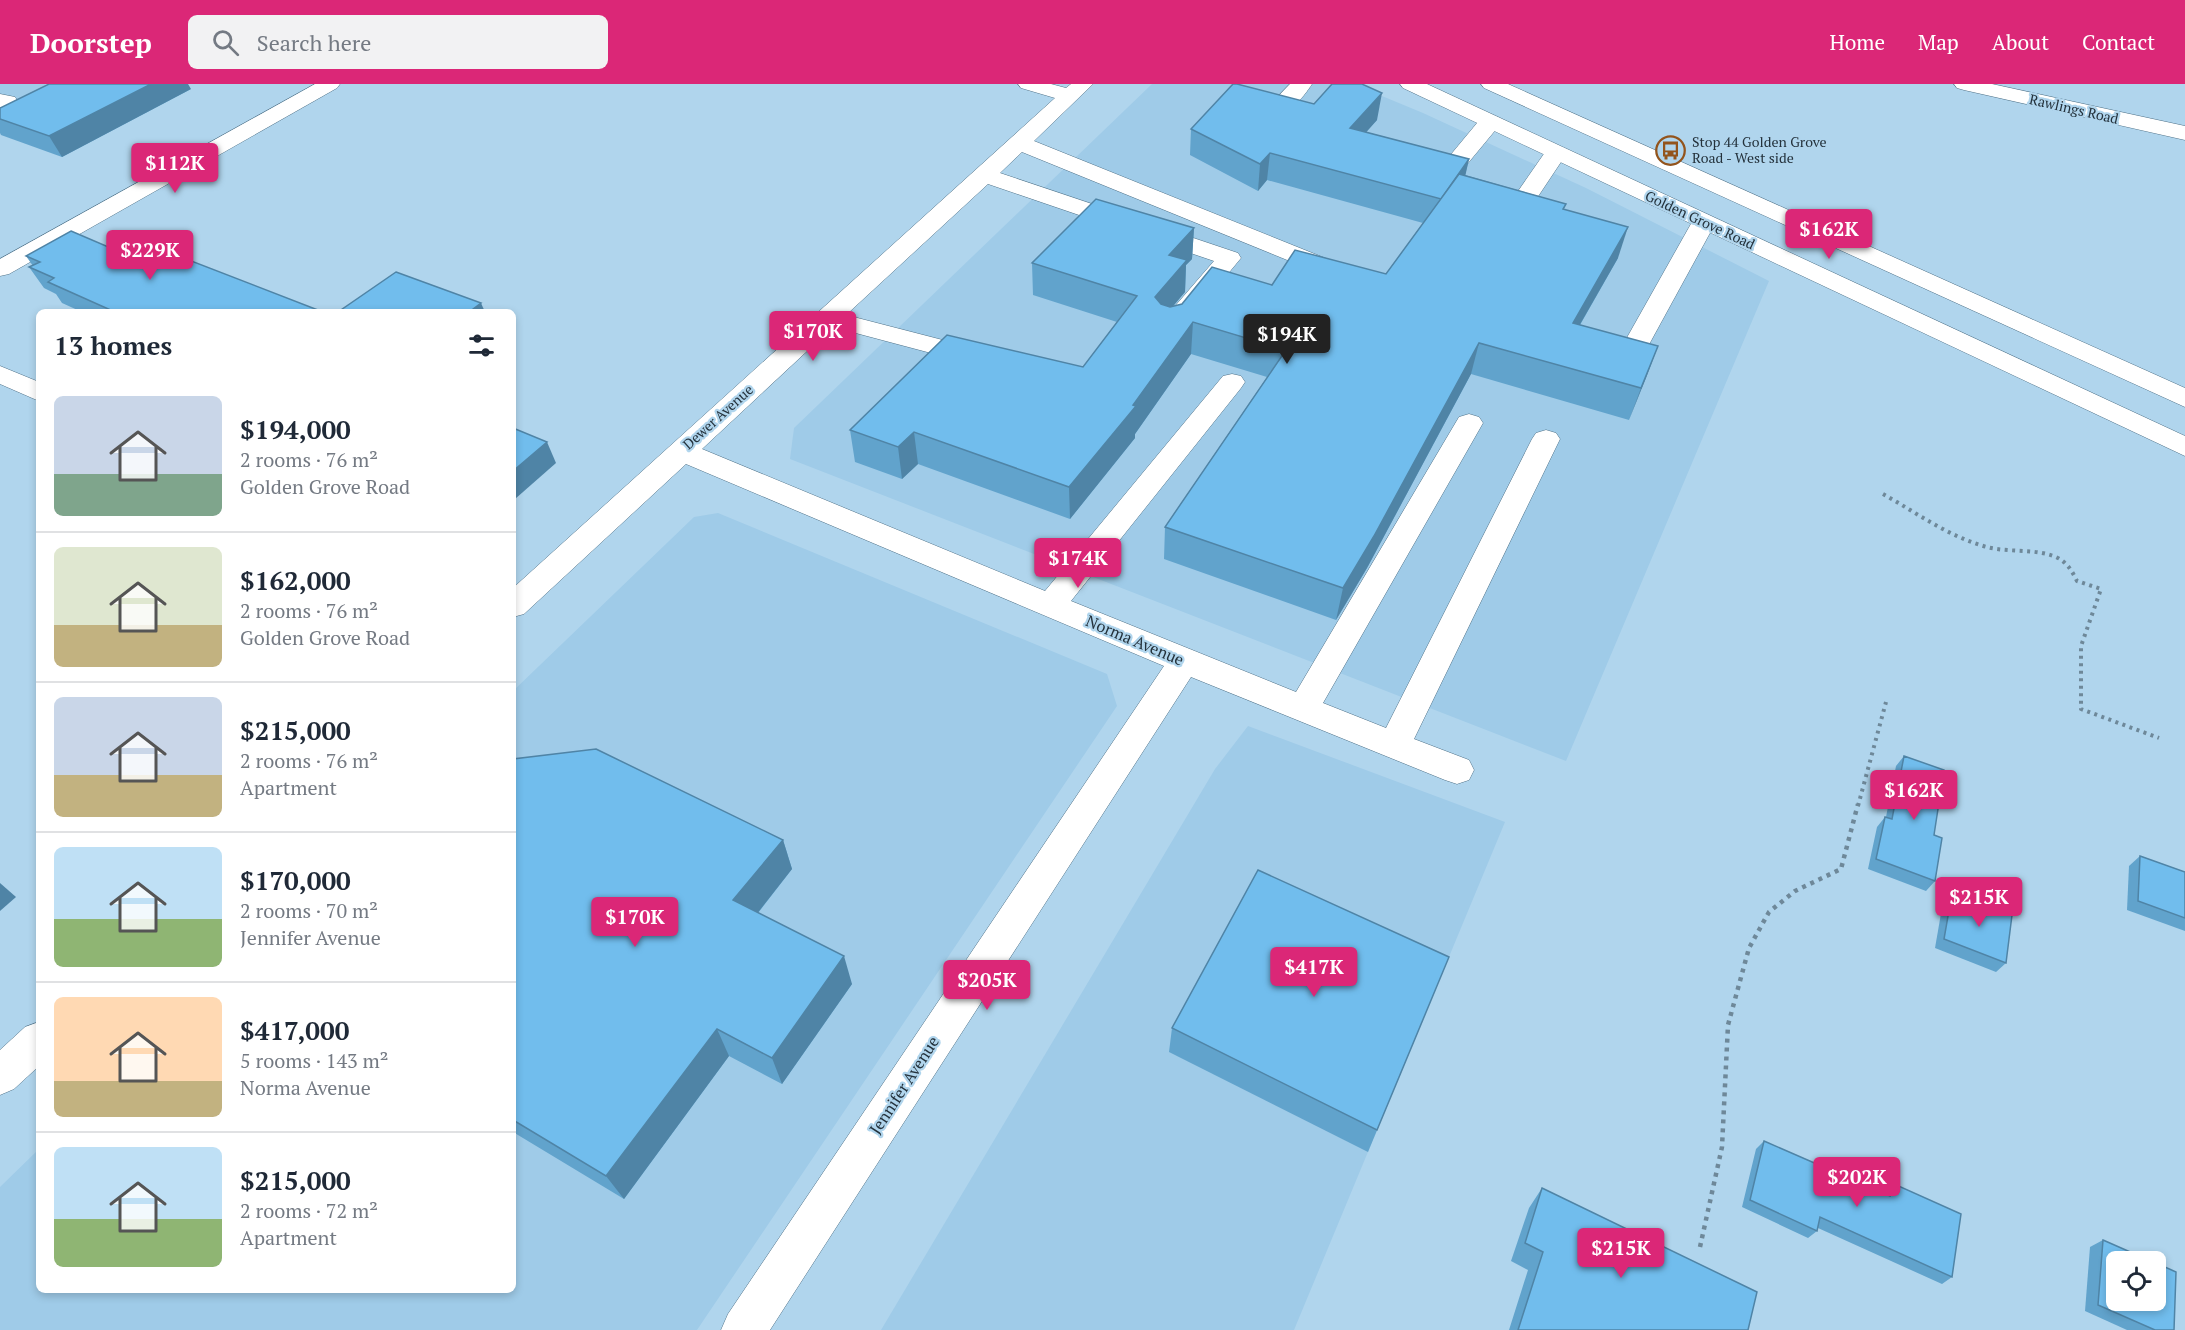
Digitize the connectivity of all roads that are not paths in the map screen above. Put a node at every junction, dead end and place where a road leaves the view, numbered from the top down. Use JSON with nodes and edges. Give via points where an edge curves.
{"nodes":[{"id":1,"x":1028,"y":84,"type":"edge"},
{"id":2,"x":1302,"y":84,"type":"edge"},
{"id":3,"x":1410,"y":84,"type":"edge"},
{"id":4,"x":1491,"y":84,"type":"edge"},
{"id":5,"x":1964,"y":84,"type":"edge"},
{"id":6,"x":324,"y":85,"type":"edge"},
{"id":7,"x":1076,"y":90,"type":"edge"},
{"id":8,"x":1275,"y":111,"type":"edge"},
{"id":9,"x":1490,"y":122,"type":"junction"},
{"id":10,"x":2185,"y":133,"type":"edge"},
{"id":11,"x":1018,"y":142,"type":"junction"},
{"id":12,"x":1556,"y":153,"type":"junction"},
{"id":13,"x":1451,"y":169,"type":"edge"},
{"id":14,"x":984,"y":175,"type":"junction"},
{"id":15,"x":1519,"y":207,"type":"edge"},
{"id":16,"x":1704,"y":222,"type":"junction"},
{"id":17,"x":0,"y":269,"type":"edge"},
{"id":18,"x":1350,"y":277,"type":"edge"},
{"id":19,"x":828,"y":318,"type":"junction"},
{"id":20,"x":1176,"y":320,"type":"edge"},
{"id":21,"x":1633,"y":350,"type":"edge"},
{"id":22,"x":1006,"y":364,"type":"edge"},
{"id":23,"x":0,"y":374,"type":"edge"},
{"id":24,"x":1232,"y":382,"type":"dead end"},
{"id":25,"x":36,"y":391,"type":"edge"},
{"id":26,"x":2185,"y":398,"type":"edge"},
{"id":27,"x":1469,"y":423,"type":"dead end"},
{"id":28,"x":1546,"y":439,"type":"dead end"},
{"id":29,"x":2185,"y":447,"type":"edge"},
{"id":30,"x":681,"y":451,"type":"junction"},
{"id":31,"x":516,"y":603,"type":"edge"},
{"id":32,"x":1052,"y":604,"type":"junction"},
{"id":33,"x":1184,"y":661,"type":"junction"},
{"id":34,"x":1303,"y":708,"type":"junction"},
{"id":35,"x":1394,"y":745,"type":"junction"},
{"id":36,"x":1457,"y":770,"type":"dead end"},
{"id":37,"x":36,"y":1043,"type":"edge"},
{"id":38,"x":0,"y":1076,"type":"edge"},
{"id":39,"x":744,"y":1330,"type":"edge"}],
"edges":[{"from":1,"to":7,"type":"street"},
{"from":2,"to":8,"type":"street"},
{"from":3,"to":9,"type":"street","name":"Golden Grove Road"},
{"from":4,"to":26,"type":"street"},
{"from":5,"to":10,"type":"street","name":"Rawlings Road"},
{"from":6,"to":17,"type":"street"},
{"from":7,"to":11,"type":"street","name":"Dewer Avenue"},
{"from":9,"to":12,"type":"street","name":"Golden Grove Road"},
{"from":9,"to":13,"type":"street"},
{"from":11,"to":14,"type":"street","name":"Dewer Avenue"},
{"from":11,"to":18,"type":"street"},
{"from":12,"to":15,"type":"street"},
{"from":12,"to":16,"type":"street","name":"Golden Grove Road"},
{"from":14,"to":19,"type":"street","name":"Dewer Avenue"},
{"from":14,"to":20,"type":"street","via":[[1229,258]]},
{"from":16,"to":21,"type":"street"},
{"from":16,"to":29,"type":"street","name":"Golden Grove Road"},
{"from":19,"to":22,"type":"street"},
{"from":19,"to":30,"type":"street","name":"Dewer Avenue"},
{"from":23,"to":25,"type":"street"},
{"from":24,"to":32,"type":"street"},
{"from":27,"to":34,"type":"street"},
{"from":28,"to":35,"type":"street"},
{"from":30,"to":31,"type":"street","name":"Dewer Avenue"},
{"from":30,"to":32,"type":"street","name":"Norma Avenue"},
{"from":32,"to":33,"type":"street","name":"Norma Avenue"},
{"from":33,"to":34,"type":"street","name":"Norma Avenue"},
{"from":33,"to":39,"type":"street","name":"Jennifer Avenue"},
{"from":34,"to":35,"type":"street","name":"Norma Avenue"},
{"from":35,"to":36,"type":"street","name":"Norma Avenue"},
{"from":37,"to":38,"type":"street"}]}
